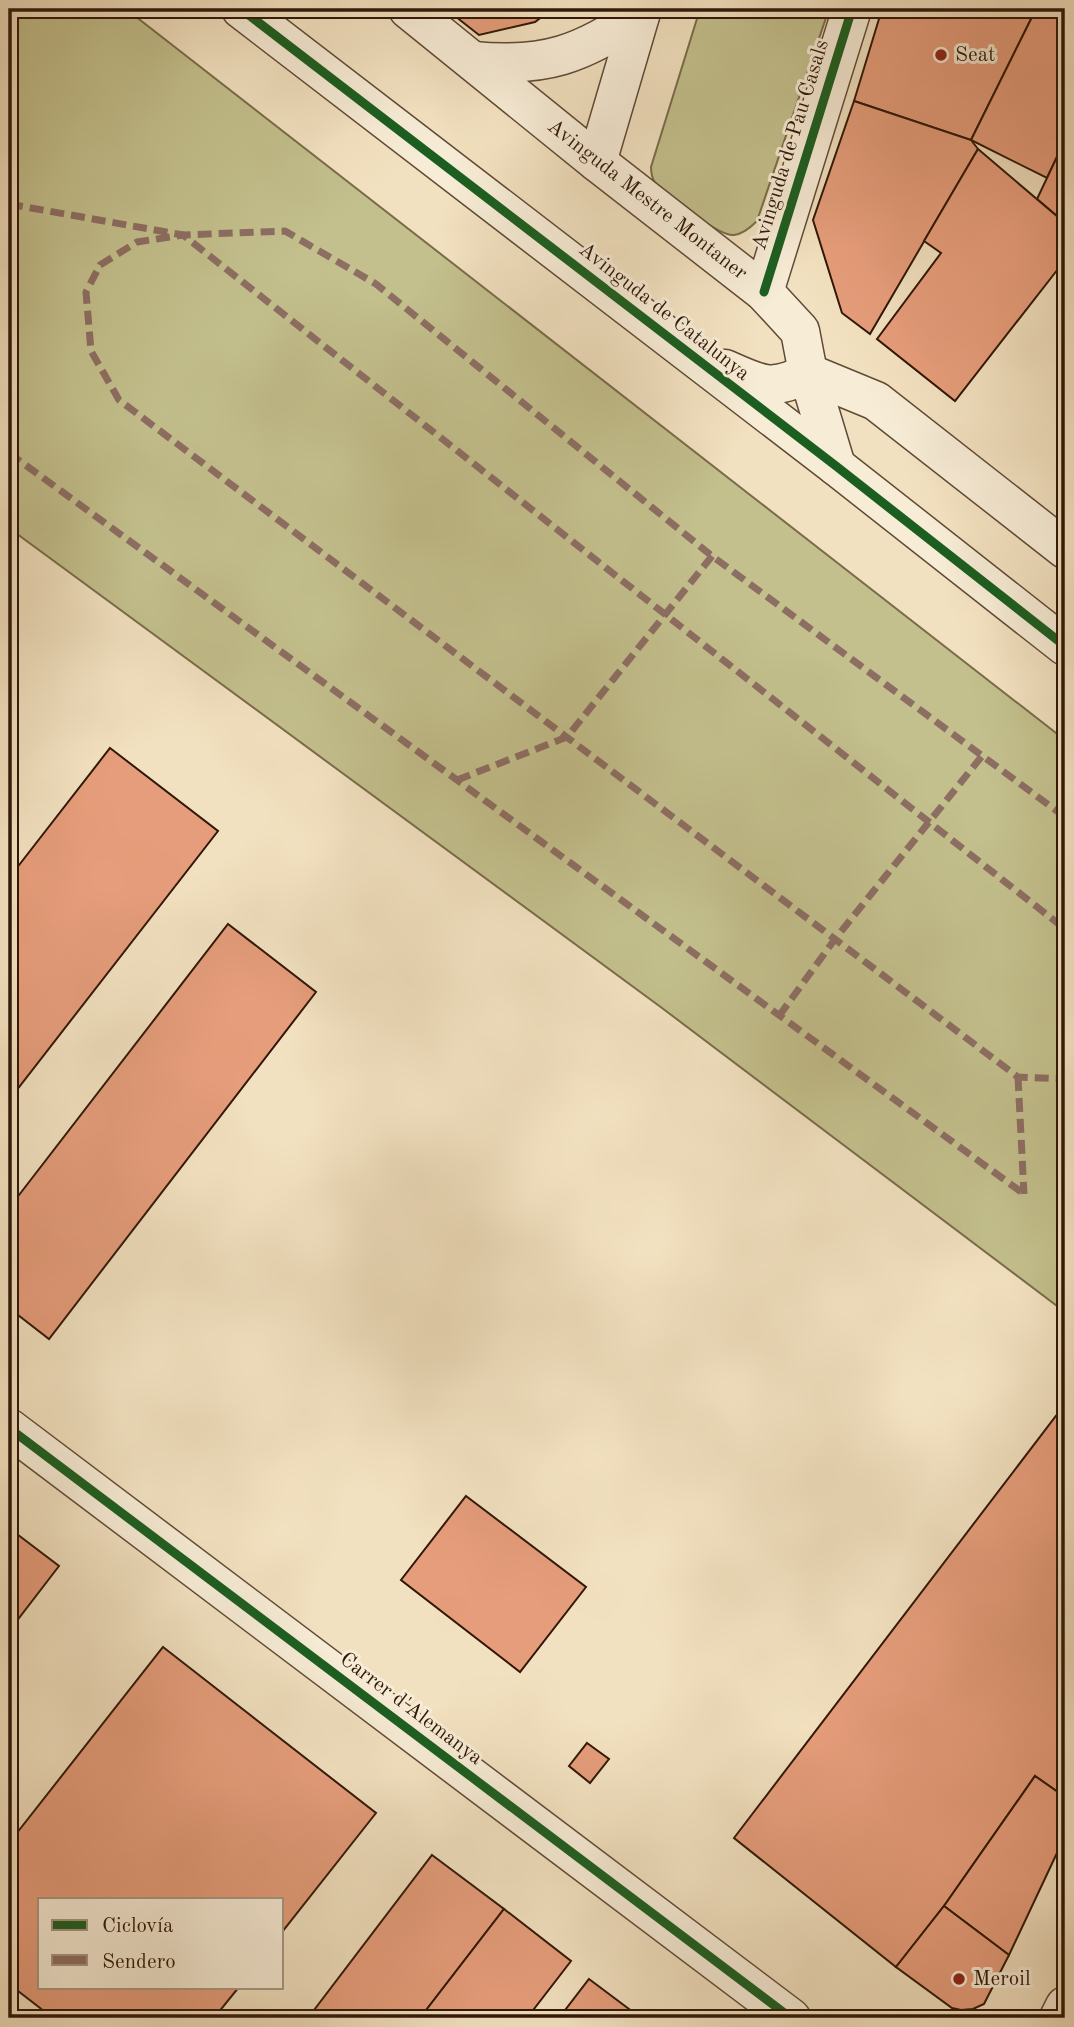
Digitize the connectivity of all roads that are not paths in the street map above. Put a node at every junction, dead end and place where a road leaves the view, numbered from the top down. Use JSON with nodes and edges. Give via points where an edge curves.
{"nodes":[{"id":1,"x":241,"y":9,"type":"edge"},
{"id":2,"x":408,"y":9,"type":"edge"},
{"id":3,"x":852,"y":9,"type":"edge"},
{"id":4,"x":641,"y":12,"type":"edge"},
{"id":5,"x":473,"y":61,"type":"junction"},
{"id":6,"x":597,"y":162,"type":"junction"},
{"id":7,"x":764,"y":292,"type":"junction"},
{"id":8,"x":684,"y":349,"type":"junction"},
{"id":9,"x":808,"y":373,"type":"junction"},
{"id":10,"x":835,"y":466,"type":"junction"},
{"id":11,"x":1065,"y":549,"type":"edge"},
{"id":12,"x":1065,"y":646,"type":"edge"},
{"id":13,"x":9,"y":1427,"type":"edge"},
{"id":14,"x":1065,"y":2006,"type":"edge"},
{"id":15,"x":791,"y":2018,"type":"edge"},
{"id":16,"x":1059,"y":2018,"type":"edge"}],
"edges":[{"from":1,"to":8,"type":"street","name":"Avinguda de Catalunya"},
{"from":2,"to":5,"type":"street","name":"Avinguda Mestre Montaner"},
{"from":3,"to":7,"type":"street","name":"Avinguda de Pau Casals"},
{"from":4,"to":5,"type":"street","via":[[601,40],[572,53],[507,64]]},
{"from":4,"to":6,"type":"street"},
{"from":5,"to":6,"type":"street","name":"Avinguda Mestre Montaner"},
{"from":6,"to":7,"type":"street","name":"Avinguda Mestre Montaner"},
{"from":7,"to":9,"type":"street","name":"Avinguda Mestre Montaner","via":[[800,331]]},
{"from":8,"to":9,"type":"street","via":[[761,385],[788,383]]},
{"from":8,"to":10,"type":"street","name":"Avinguda de Catalunya"},
{"from":9,"to":10,"type":"street","name":"Avinguda Mestre Montaner"},
{"from":9,"to":11,"type":"street","via":[[876,401]]},
{"from":10,"to":12,"type":"street","name":"Avinguda de Catalunya"},
{"from":13,"to":15,"type":"street","name":"Carrer d'Alemanya"},
{"from":14,"to":16,"type":"street"}]}
